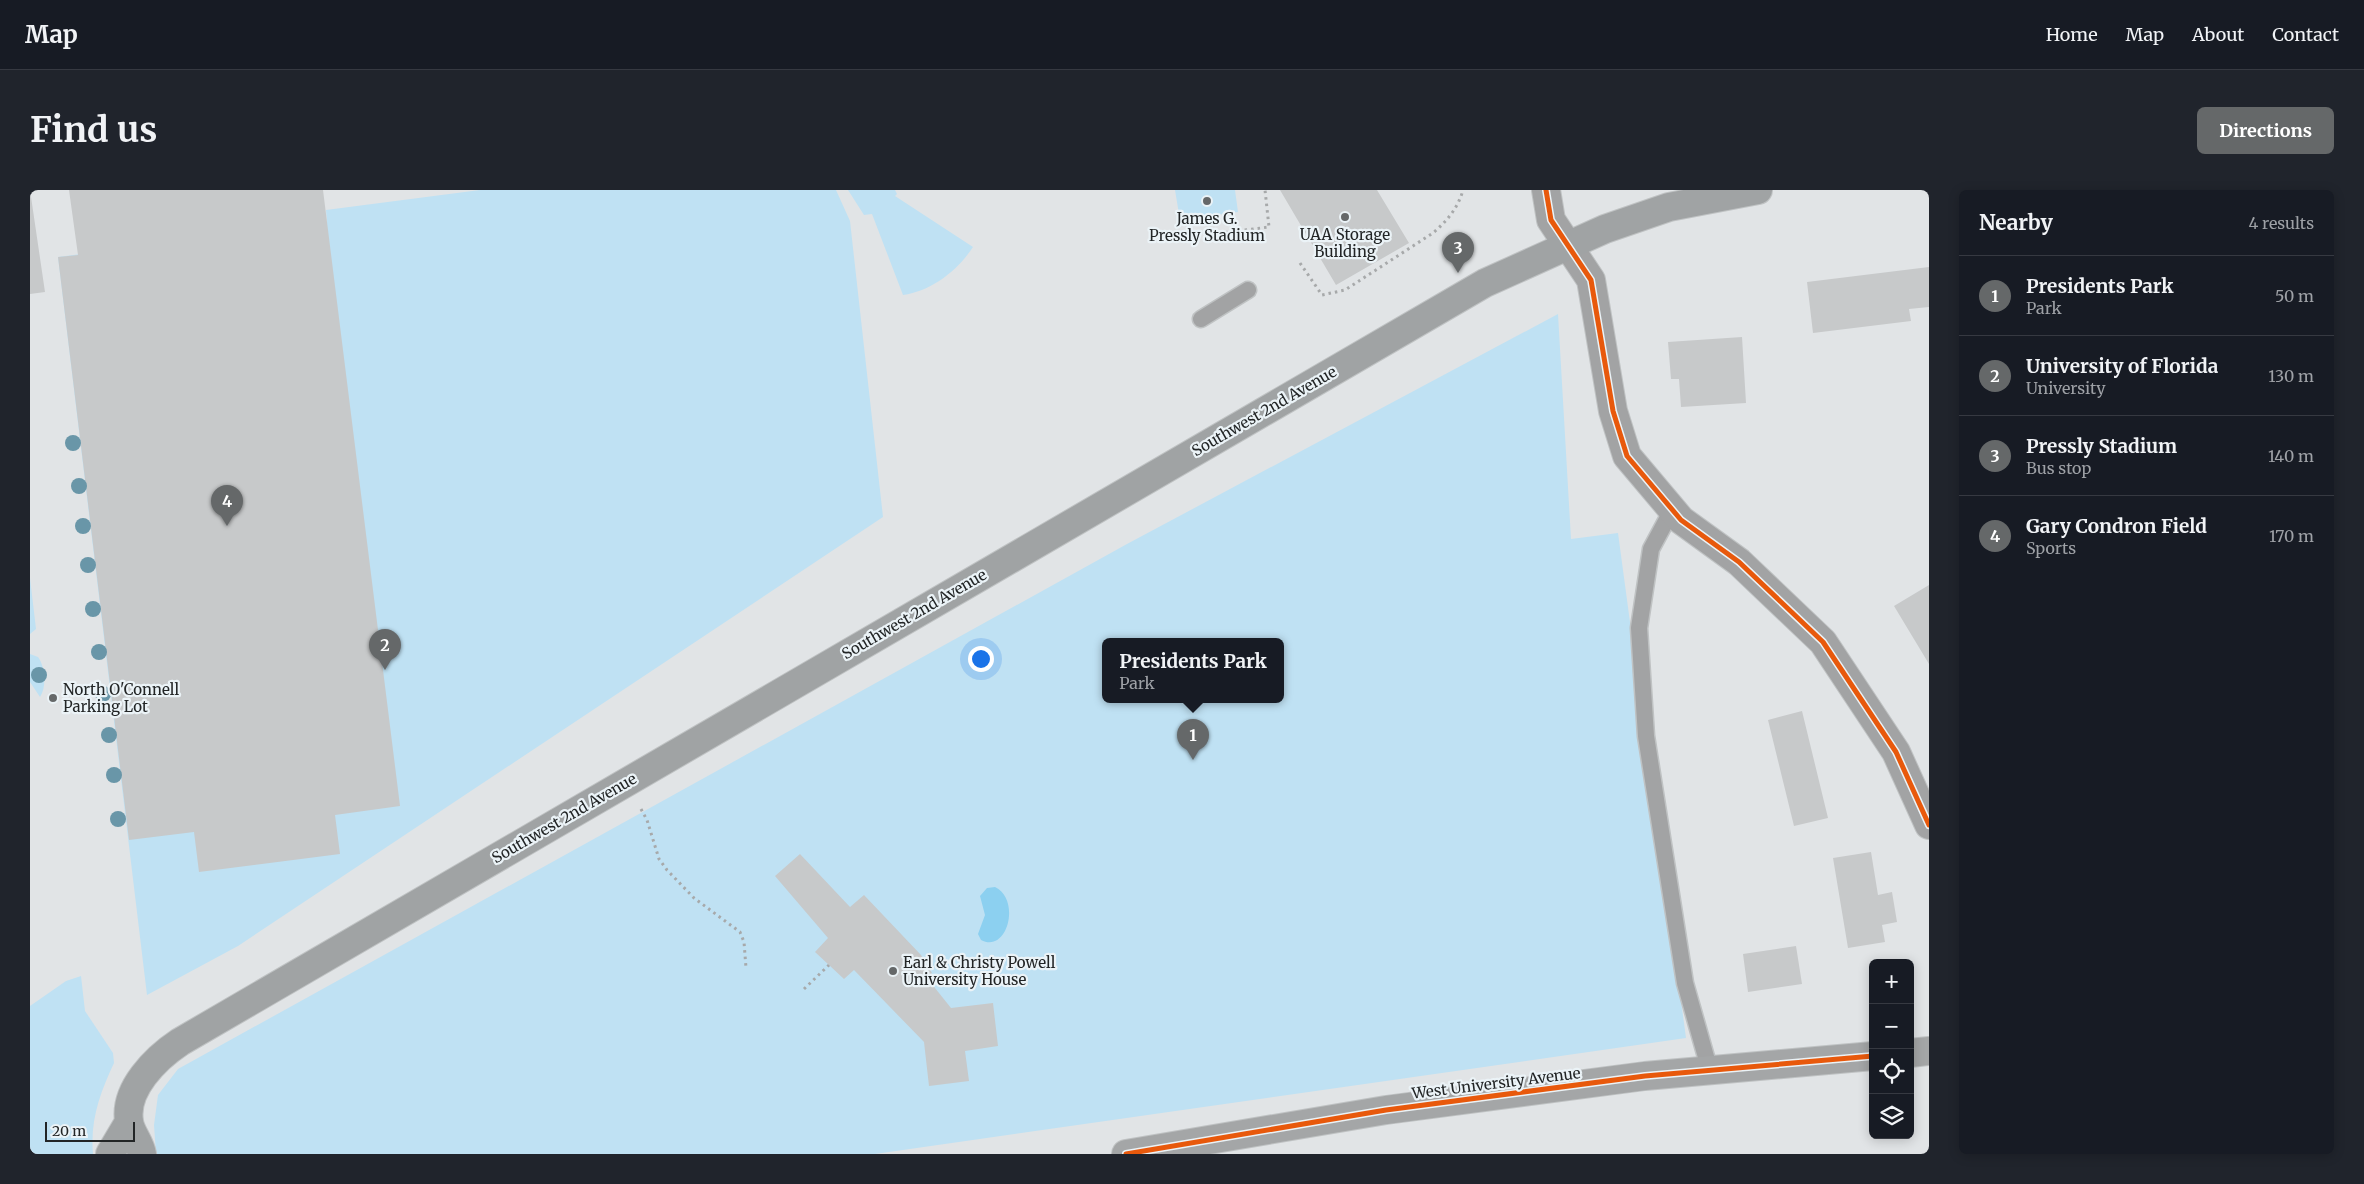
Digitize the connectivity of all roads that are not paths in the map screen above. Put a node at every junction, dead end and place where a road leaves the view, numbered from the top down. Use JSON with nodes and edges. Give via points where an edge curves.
{"nodes":[{"id":1,"x":1546,"y":190,"type":"edge"},
{"id":2,"x":1758,"y":190,"type":"edge"},
{"id":3,"x":1568,"y":245,"type":"junction"},
{"id":4,"x":1248,"y":290,"type":"dead end"},
{"id":5,"x":1201,"y":319,"type":"dead end"},
{"id":6,"x":1672,"y":510,"type":"junction"},
{"id":7,"x":1929,"y":825,"type":"edge"},
{"id":8,"x":1929,"y":1051,"type":"edge"},
{"id":9,"x":1914,"y":1053,"type":"edge"},
{"id":10,"x":1869,"y":1056,"type":"edge"},
{"id":11,"x":1710,"y":1071,"type":"junction"},
{"id":12,"x":129,"y":1122,"type":"junction"},
{"id":13,"x":110,"y":1154,"type":"edge"},
{"id":14,"x":142,"y":1154,"type":"edge"},
{"id":15,"x":1126,"y":1154,"type":"edge"}],
"edges":[{"from":1,"to":3,"type":"street","via":[[1551,220]]},
{"from":2,"to":3,"type":"main road","name":"Southwest 2nd Avenue","via":[[1669,207]]},
{"from":3,"to":6,"type":"street","via":[[1591,280],[1614,411],[1627,456]]},
{"from":3,"to":12,"type":"main road","name":"Southwest 2nd Avenue","via":[[1476,288],[180,1042],[158,1060],[136,1089]]},
{"from":4,"to":5,"type":"lane"},
{"from":6,"to":7,"type":"street","via":[[1739,562],[1823,642],[1896,752]]},
{"from":6,"to":11,"type":"lane","via":[[1651,549],[1639,628],[1646,736],[1685,983]]},
{"from":8,"to":9,"type":"main road"},
{"from":10,"to":11,"type":"main road","name":"West University Avenue"},
{"from":11,"to":15,"type":"main road","name":"West University Avenue","via":[[1645,1076],[1386,1110]]},
{"from":12,"to":13,"type":"main road","name":"Southwest 2nd Avenue"},
{"from":12,"to":14,"type":"main road"}]}
